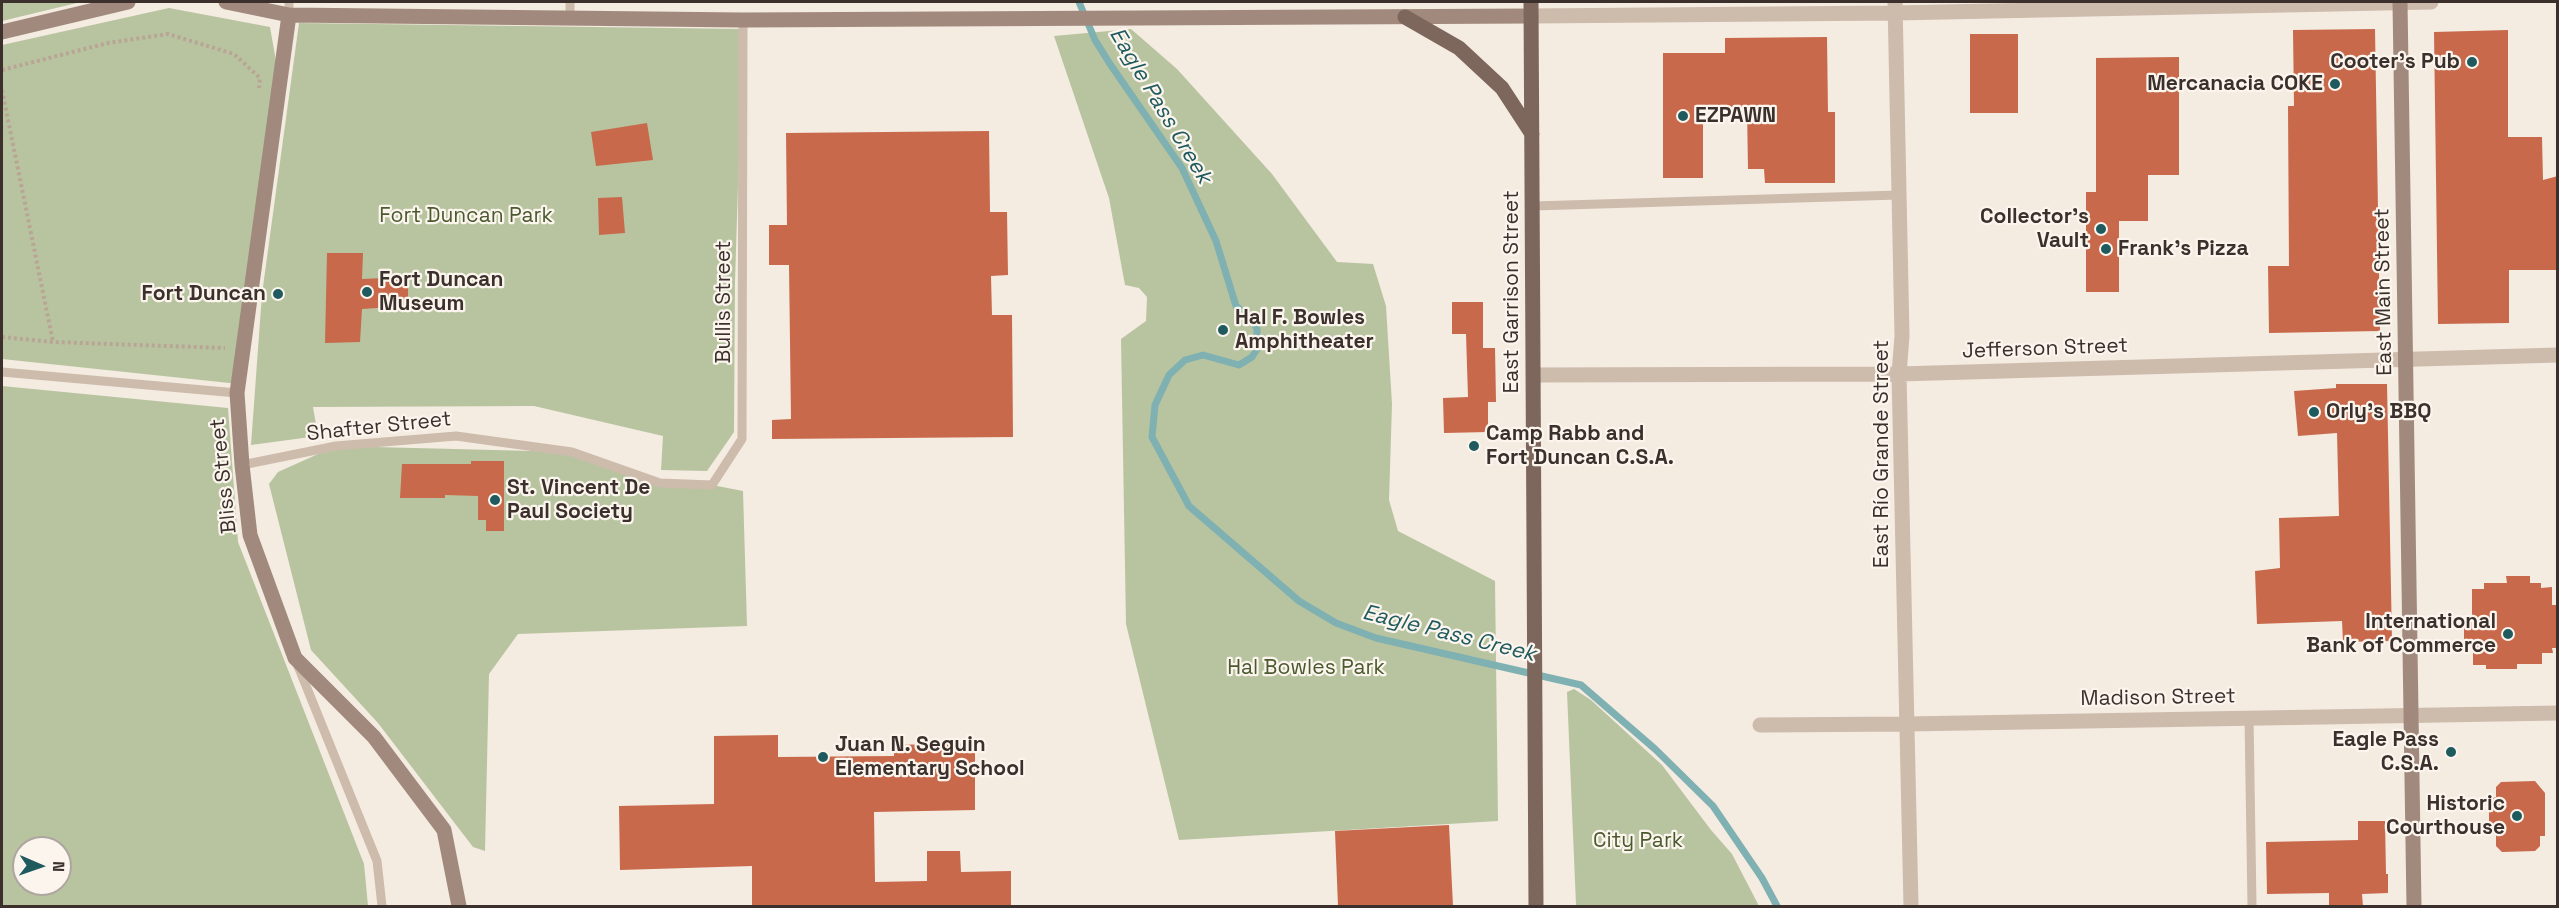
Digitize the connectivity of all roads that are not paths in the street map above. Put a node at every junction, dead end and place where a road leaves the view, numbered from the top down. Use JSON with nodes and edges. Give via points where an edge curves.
{"nodes":[{"id":1,"x":128,"y":2,"type":"edge"},
{"id":2,"x":226,"y":2,"type":"edge"},
{"id":3,"x":570,"y":2,"type":"edge"},
{"id":4,"x":2400,"y":2,"type":"edge"},
{"id":5,"x":2431,"y":2,"type":"edge"},
{"id":6,"x":1895,"y":7,"type":"edge"},
{"id":7,"x":289,"y":8,"type":"edge"},
{"id":8,"x":1531,"y":9,"type":"edge"},
{"id":9,"x":1405,"y":17,"type":"junction"},
{"id":10,"x":570,"y":18,"type":"junction"},
{"id":11,"x":743,"y":20,"type":"junction"},
{"id":12,"x":2,"y":32,"type":"edge"},
{"id":13,"x":1532,"y":134,"type":"junction"},
{"id":14,"x":1899,"y":195,"type":"junction"},
{"id":15,"x":1533,"y":206,"type":"junction"},
{"id":16,"x":2558,"y":355,"type":"edge"},
{"id":17,"x":2406,"y":359,"type":"junction"},
{"id":18,"x":2,"y":372,"type":"edge"},
{"id":19,"x":1899,"y":374,"type":"junction"},
{"id":20,"x":1534,"y":375,"type":"junction"},
{"id":21,"x":237,"y":393,"type":"junction"},
{"id":22,"x":242,"y":465,"type":"junction"},
{"id":23,"x":625,"y":470,"type":"joint"},
{"id":24,"x":295,"y":658,"type":"junction"},
{"id":25,"x":2558,"y":713,"type":"edge"},
{"id":26,"x":2249,"y":717,"type":"junction"},
{"id":27,"x":2411,"y":717,"type":"junction"},
{"id":28,"x":1906,"y":724,"type":"junction"},
{"id":29,"x":1760,"y":725,"type":"dead end"},
{"id":30,"x":382,"y":906,"type":"edge"},
{"id":31,"x":459,"y":906,"type":"edge"},
{"id":32,"x":1536,"y":906,"type":"edge"},
{"id":33,"x":1911,"y":906,"type":"edge"},
{"id":34,"x":2252,"y":906,"type":"edge"},
{"id":35,"x":2414,"y":906,"type":"edge"}],
"edges":[{"from":1,"to":12,"type":"street"},
{"from":2,"to":7,"type":"street"},
{"from":3,"to":10,"type":"lane"},
{"from":4,"to":5,"type":"street"},
{"from":4,"to":6,"type":"street"},
{"from":4,"to":17,"type":"street","name":"East Main Street"},
{"from":6,"to":8,"type":"street"},
{"from":6,"to":14,"type":"street","name":"East Río Grande Street"},
{"from":7,"to":10,"type":"street"},
{"from":7,"to":21,"type":"street","name":"Bliss Street"},
{"from":8,"to":9,"type":"street"},
{"from":8,"to":13,"type":"main road","name":"East Garrison Street"},
{"from":9,"to":11,"type":"street"},
{"from":9,"to":13,"type":"main road","via":[[1459,48],[1502,88]]},
{"from":10,"to":11,"type":"street"},
{"from":11,"to":23,"type":"lane","name":"Bullis Street","via":[[742,439],[712,485],[660,483]]},
{"from":13,"to":15,"type":"main road","name":"East Garrison Street"},
{"from":14,"to":15,"type":"lane"},
{"from":14,"to":19,"type":"street","name":"East Río Grande Street"},
{"from":15,"to":20,"type":"main road","name":"East Garrison Street"},
{"from":16,"to":17,"type":"street","name":"Jefferson Street"},
{"from":17,"to":19,"type":"street","name":"Jefferson Street"},
{"from":17,"to":27,"type":"street","name":"East Main Street"},
{"from":18,"to":21,"type":"lane"},
{"from":19,"to":20,"type":"street","name":"Jefferson Street"},
{"from":19,"to":28,"type":"street","name":"East Río Grande Street"},
{"from":20,"to":32,"type":"main road","name":"East Garrison Street"},
{"from":21,"to":22,"type":"street","name":"Bliss Street"},
{"from":22,"to":23,"type":"lane","name":"Shafter Street","via":[[336,446],[456,436],[572,452]]},
{"from":22,"to":24,"type":"street","name":"Bliss Street","via":[[250,535]]},
{"from":24,"to":30,"type":"lane","via":[[377,861]]},
{"from":24,"to":31,"type":"street","name":"Bliss Street","via":[[374,737],[444,830]]},
{"from":25,"to":27,"type":"street","name":"Madison Street"},
{"from":26,"to":27,"type":"street","name":"Madison Street"},
{"from":26,"to":28,"type":"street","name":"Madison Street"},
{"from":26,"to":34,"type":"lane"},
{"from":27,"to":35,"type":"street","name":"East Main Street"},
{"from":28,"to":29,"type":"street","name":"Madison Street"},
{"from":28,"to":33,"type":"street","name":"East Río Grande Street"}]}
